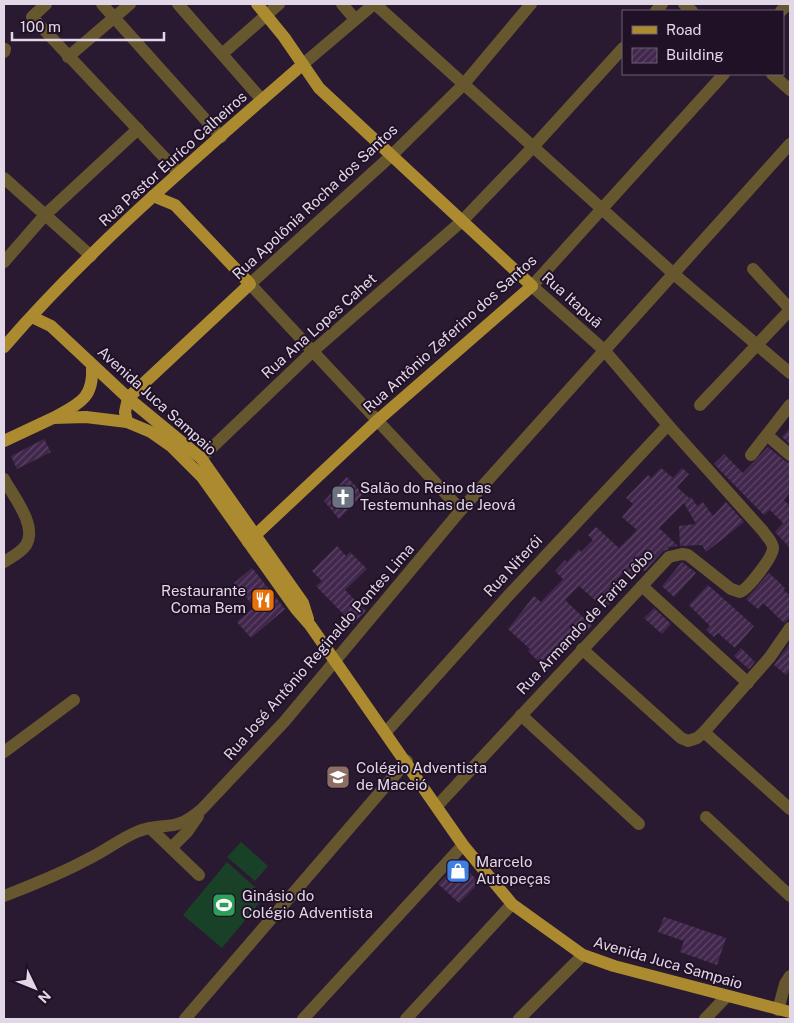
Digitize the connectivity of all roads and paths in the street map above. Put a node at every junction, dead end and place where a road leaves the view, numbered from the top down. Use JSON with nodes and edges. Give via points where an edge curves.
{"nodes":[{"id":1,"x":46,"y":4,"type":"edge"},
{"id":2,"x":102,"y":4,"type":"edge"},
{"id":3,"x":130,"y":4,"type":"edge"},
{"id":4,"x":178,"y":4,"type":"edge"},
{"id":5,"x":256,"y":4,"type":"edge"},
{"id":6,"x":279,"y":4,"type":"edge"},
{"id":7,"x":342,"y":4,"type":"edge"},
{"id":8,"x":374,"y":4,"type":"edge"},
{"id":9,"x":531,"y":4,"type":"edge"},
{"id":10,"x":266,"y":15,"type":"junction"},
{"id":11,"x":114,"y":17,"type":"junction"},
{"id":12,"x":354,"y":18,"type":"junction"},
{"id":13,"x":622,"y":49,"type":"edge"},
{"id":14,"x":222,"y":54,"type":"junction"},
{"id":15,"x":68,"y":57,"type":"junction"},
{"id":16,"x":302,"y":65,"type":"junction"},
{"id":17,"x":723,"y":75,"type":"edge"},
{"id":18,"x":773,"y":75,"type":"edge"},
{"id":19,"x":463,"y":85,"type":"junction"},
{"id":20,"x":790,"y":90,"type":"edge"},
{"id":21,"x":262,"y":100,"type":"junction"},
{"id":22,"x":138,"y":129,"type":"junction"},
{"id":23,"x":221,"y":137,"type":"junction"},
{"id":24,"x":790,"y":144,"type":"edge"},
{"id":25,"x":533,"y":148,"type":"junction"},
{"id":26,"x":392,"y":155,"type":"junction"},
{"id":27,"x":178,"y":173,"type":"junction"},
{"id":28,"x":4,"y":178,"type":"edge"},
{"id":29,"x":168,"y":183,"type":"junction"},
{"id":30,"x":153,"y":196,"type":"junction"},
{"id":31,"x":175,"y":205,"type":"junction"},
{"id":32,"x":603,"y":210,"type":"junction"},
{"id":33,"x":45,"y":215,"type":"junction"},
{"id":34,"x":462,"y":221,"type":"junction"},
{"id":35,"x":5,"y":256,"type":"edge"},
{"id":36,"x":91,"y":256,"type":"junction"},
{"id":37,"x":753,"y":269,"type":"dead end"},
{"id":38,"x":674,"y":274,"type":"junction"},
{"id":39,"x":250,"y":284,"type":"junction"},
{"id":40,"x":532,"y":286,"type":"junction"},
{"id":41,"x":43,"y":306,"type":"junction"},
{"id":42,"x":790,"y":309,"type":"edge"},
{"id":43,"x":32,"y":317,"type":"junction"},
{"id":44,"x":51,"y":326,"type":"junction"},
{"id":45,"x":5,"y":342,"type":"edge"},
{"id":46,"x":756,"y":346,"type":"junction"},
{"id":47,"x":604,"y":350,"type":"junction"},
{"id":48,"x":313,"y":351,"type":"junction"},
{"id":49,"x":92,"y":366,"type":"junction"},
{"id":50,"x":790,"y":373,"type":"edge"},
{"id":51,"x":128,"y":398,"type":"junction"},
{"id":52,"x":700,"y":405,"type":"dead end"},
{"id":53,"x":790,"y":405,"type":"edge"},
{"id":54,"x":53,"y":418,"type":"junction"},
{"id":55,"x":378,"y":420,"type":"junction"},
{"id":56,"x":127,"y":422,"type":"junction"},
{"id":57,"x":668,"y":426,"type":"junction"},
{"id":58,"x":767,"y":435,"type":"junction"},
{"id":59,"x":4,"y":442,"type":"edge"},
{"id":60,"x":751,"y":455,"type":"dead end"},
{"id":61,"x":790,"y":455,"type":"edge"},
{"id":62,"x":201,"y":458,"type":"junction"},
{"id":63,"x":4,"y":479,"type":"edge"},
{"id":64,"x":461,"y":510,"type":"junction"},
{"id":65,"x":763,"y":531,"type":"joint"},
{"id":66,"x":253,"y":539,"type":"junction"},
{"id":67,"x":4,"y":562,"type":"edge"},
{"id":68,"x":642,"y":586,"type":"junction"},
{"id":69,"x":790,"y":628,"type":"edge"},
{"id":70,"x":582,"y":649,"type":"junction"},
{"id":71,"x":335,"y":661,"type":"junction"},
{"id":72,"x":748,"y":682,"type":"junction"},
{"id":73,"x":74,"y":700,"type":"dead end"},
{"id":74,"x":521,"y":715,"type":"junction"},
{"id":75,"x":386,"y":732,"type":"junction"},
{"id":76,"x":704,"y":732,"type":"junction"},
{"id":77,"x":4,"y":752,"type":"edge"},
{"id":78,"x":407,"y":762,"type":"junction"},
{"id":79,"x":437,"y":806,"type":"junction"},
{"id":80,"x":790,"y":808,"type":"edge"},
{"id":81,"x":202,"y":809,"type":"junction"},
{"id":82,"x":706,"y":817,"type":"dead end"},
{"id":83,"x":639,"y":824,"type":"dead end"},
{"id":84,"x":150,"y":828,"type":"junction"},
{"id":85,"x":463,"y":845,"type":"junction"},
{"id":86,"x":171,"y":848,"type":"junction"},
{"id":87,"x":199,"y":875,"type":"dead end"},
{"id":88,"x":4,"y":896,"type":"edge"},
{"id":89,"x":790,"y":896,"type":"edge"},
{"id":90,"x":512,"y":904,"type":"junction"},
{"id":91,"x":583,"y":954,"type":"junction"},
{"id":92,"x":790,"y":976,"type":"edge"},
{"id":93,"x":726,"y":997,"type":"junction"},
{"id":94,"x":786,"y":1012,"type":"edge"},
{"id":95,"x":186,"y":1019,"type":"edge"},
{"id":96,"x":303,"y":1019,"type":"edge"},
{"id":97,"x":406,"y":1019,"type":"edge"},
{"id":98,"x":519,"y":1019,"type":"edge"},
{"id":99,"x":705,"y":1019,"type":"edge"}],
"edges":[{"from":1,"to":15,"type":"street","via":[[32,17]]},
{"from":2,"to":11,"type":"street"},
{"from":3,"to":11,"type":"street"},
{"from":4,"to":14,"type":"street"},
{"from":5,"to":10,"type":"main road","name":"Rua Itapuã"},
{"from":6,"to":10,"type":"street"},
{"from":7,"to":12,"type":"street"},
{"from":8,"to":12,"type":"street","name":"Rua Pastor Euríco Calheiros"},
{"from":8,"to":19,"type":"street"},
{"from":9,"to":19,"type":"street","name":"Rua Apolônia Rocha dos Santos"},
{"from":10,"to":14,"type":"street"},
{"from":10,"to":16,"type":"main road","name":"Rua Itapuã"},
{"from":11,"to":15,"type":"street"},
{"from":11,"to":23,"type":"street"},
{"from":12,"to":16,"type":"street","name":"Rua Pastor Euríco Calheiros"},
{"from":13,"to":25,"type":"street","name":"Rua Ana Lopes Cahet"},
{"from":14,"to":21,"type":"street"},
{"from":15,"to":22,"type":"street"},
{"from":16,"to":21,"type":"main road","name":"Rua Pastor Euríco Calheiros"},
{"from":16,"to":26,"type":"main road","name":"Rua Itapuã","via":[[319,88]]},
{"from":17,"to":32,"type":"street","name":"Rua Antônio Zeferino dos Santos"},
{"from":18,"to":20,"type":"street"},
{"from":19,"to":25,"type":"street"},
{"from":19,"to":26,"type":"street","name":"Rua Apolônia Rocha dos Santos"},
{"from":21,"to":23,"type":"main road","name":"Rua Pastor Euríco Calheiros"},
{"from":22,"to":27,"type":"street"},
{"from":22,"to":33,"type":"street"},
{"from":23,"to":27,"type":"main road","name":"Rua Pastor Euríco Calheiros"},
{"from":24,"to":38,"type":"street","name":"Rua José Antônio Reginaldo Pontes Lima"},
{"from":25,"to":32,"type":"street"},
{"from":25,"to":34,"type":"street","name":"Rua Ana Lopes Cahet"},
{"from":26,"to":34,"type":"main road","name":"Rua Itapuã"},
{"from":26,"to":39,"type":"street","name":"Rua Apolônia Rocha dos Santos"},
{"from":27,"to":29,"type":"main road","name":"Rua Pastor Euríco Calheiros"},
{"from":28,"to":33,"type":"street"},
{"from":29,"to":30,"type":"main road","name":"Rua Pastor Euríco Calheiros"},
{"from":29,"to":31,"type":"main road"},
{"from":30,"to":31,"type":"main road"},
{"from":30,"to":36,"type":"main road","name":"Rua Pastor Euríco Calheiros"},
{"from":31,"to":39,"type":"main road"},
{"from":32,"to":38,"type":"street"},
{"from":32,"to":40,"type":"street","name":"Rua Antônio Zeferino dos Santos"},
{"from":33,"to":35,"type":"street"},
{"from":33,"to":36,"type":"street"},
{"from":34,"to":40,"type":"main road","name":"Rua Itapuã"},
{"from":34,"to":48,"type":"street","name":"Rua Ana Lopes Cahet"},
{"from":36,"to":41,"type":"main road","name":"Rua Pastor Euríco Calheiros"},
{"from":37,"to":42,"type":"street"},
{"from":38,"to":46,"type":"street"},
{"from":38,"to":47,"type":"street","name":"Rua José Antônio Reginaldo Pontes Lima"},
{"from":39,"to":48,"type":"street"},
{"from":39,"to":51,"type":"main road","name":"Rua Apolônia Rocha dos Santos"},
{"from":40,"to":47,"type":"street","name":"Rua Itapuã"},
{"from":40,"to":55,"type":"main road","name":"Rua Antônio Zeferino dos Santos"},
{"from":41,"to":43,"type":"main road","name":"Rua Pastor Euríco Calheiros"},
{"from":41,"to":44,"type":"main road"},
{"from":42,"to":46,"type":"street"},
{"from":43,"to":44,"type":"main road","name":"Avenida Juca Sampaio"},
{"from":43,"to":45,"type":"main road","name":"Rua Pastor Euríco Calheiros"},
{"from":44,"to":49,"type":"main road","name":"Avenida Juca Sampaio"},
{"from":46,"to":50,"type":"street"},
{"from":46,"to":52,"type":"street"},
{"from":47,"to":57,"type":"street","name":"Rua Itapuã"},
{"from":47,"to":64,"type":"street","name":"Rua José Antônio Reginaldo Pontes Lima"},
{"from":48,"to":55,"type":"street"},
{"from":48,"to":62,"type":"street","name":"Rua Ana Lopes Cahet"},
{"from":49,"to":51,"type":"main road","name":"Avenida Juca Sampaio"},
{"from":49,"to":54,"type":"main road","via":[[93,381],[86,396]]},
{"from":51,"to":56,"type":"main road"},
{"from":51,"to":62,"type":"main road","name":"Avenida Juca Sampaio"},
{"from":53,"to":58,"type":"street"},
{"from":54,"to":56,"type":"main road","name":"Avenida Juca Sampaio","via":[[86,417]]},
{"from":54,"to":59,"type":"main road","name":"Avenida Juca Sampaio"},
{"from":55,"to":64,"type":"street"},
{"from":55,"to":66,"type":"main road","name":"Rua Antônio Zeferino dos Santos"},
{"from":56,"to":66,"type":"main road","name":"Avenida Juca Sampaio","via":[[157,436],[191,465]]},
{"from":57,"to":65,"type":"street","name":"Rua Itapuã"},
{"from":57,"to":75,"type":"street","name":"Rua Niterói"},
{"from":58,"to":60,"type":"street"},
{"from":58,"to":61,"type":"street"},
{"from":62,"to":66,"type":"main road","name":"Avenida Juca Sampaio"},
{"from":63,"to":67,"type":"street","via":[[24,516],[29,535],[22,550]]},
{"from":64,"to":71,"type":"street","name":"Rua José Antônio Reginaldo Pontes Lima"},
{"from":65,"to":68,"type":"street","name":"Rua Armando de Faria Lôbo","via":[[772,544],[772,551],[750,585],[742,591],[731,589],[696,560],[682,554],[670,557]]},
{"from":66,"to":71,"type":"main road","name":"Avenida Juca Sampaio","via":[[296,609]]},
{"from":68,"to":70,"type":"street","name":"Rua Armando de Faria Lôbo"},
{"from":68,"to":72,"type":"street"},
{"from":69,"to":72,"type":"street"},
{"from":70,"to":74,"type":"street","name":"Rua Armando de Faria Lôbo"},
{"from":70,"to":76,"type":"street","via":[[681,738],[688,741]]},
{"from":71,"to":75,"type":"main road","name":"Avenida Juca Sampaio"},
{"from":71,"to":81,"type":"street","name":"Rua José Antônio Reginaldo Pontes Lima","via":[[284,722]]},
{"from":72,"to":76,"type":"street"},
{"from":73,"to":77,"type":"street"},
{"from":74,"to":79,"type":"street","name":"Rua Armando de Faria Lôbo"},
{"from":74,"to":83,"type":"street"},
{"from":75,"to":78,"type":"main road","name":"Avenida Juca Sampaio"},
{"from":76,"to":80,"type":"street"},
{"from":78,"to":79,"type":"main road","name":"Avenida Juca Sampaio"},
{"from":78,"to":95,"type":"street"},
{"from":79,"to":85,"type":"main road","name":"Avenida Juca Sampaio"},
{"from":81,"to":84,"type":"street","name":"Rua José Antônio Reginaldo Pontes Lima","via":[[178,825]]},
{"from":81,"to":86,"type":"street","via":[[188,832]]},
{"from":82,"to":89,"type":"street"},
{"from":84,"to":86,"type":"street"},
{"from":84,"to":88,"type":"street","name":"Rua José Antônio Reginaldo Pontes Lima"},
{"from":85,"to":90,"type":"main road","name":"Avenida Juca Sampaio"},
{"from":85,"to":96,"type":"street"},
{"from":86,"to":87,"type":"street"},
{"from":90,"to":91,"type":"main road","name":"Avenida Juca Sampaio"},
{"from":90,"to":97,"type":"street"},
{"from":91,"to":93,"type":"main road","name":"Avenida Juca Sampaio","via":[[614,966]]},
{"from":91,"to":98,"type":"street"},
{"from":92,"to":94,"type":"street","via":[[784,984]]},
{"from":93,"to":94,"type":"main road","name":"Avenida Juca Sampaio"},
{"from":93,"to":99,"type":"street"}]}
